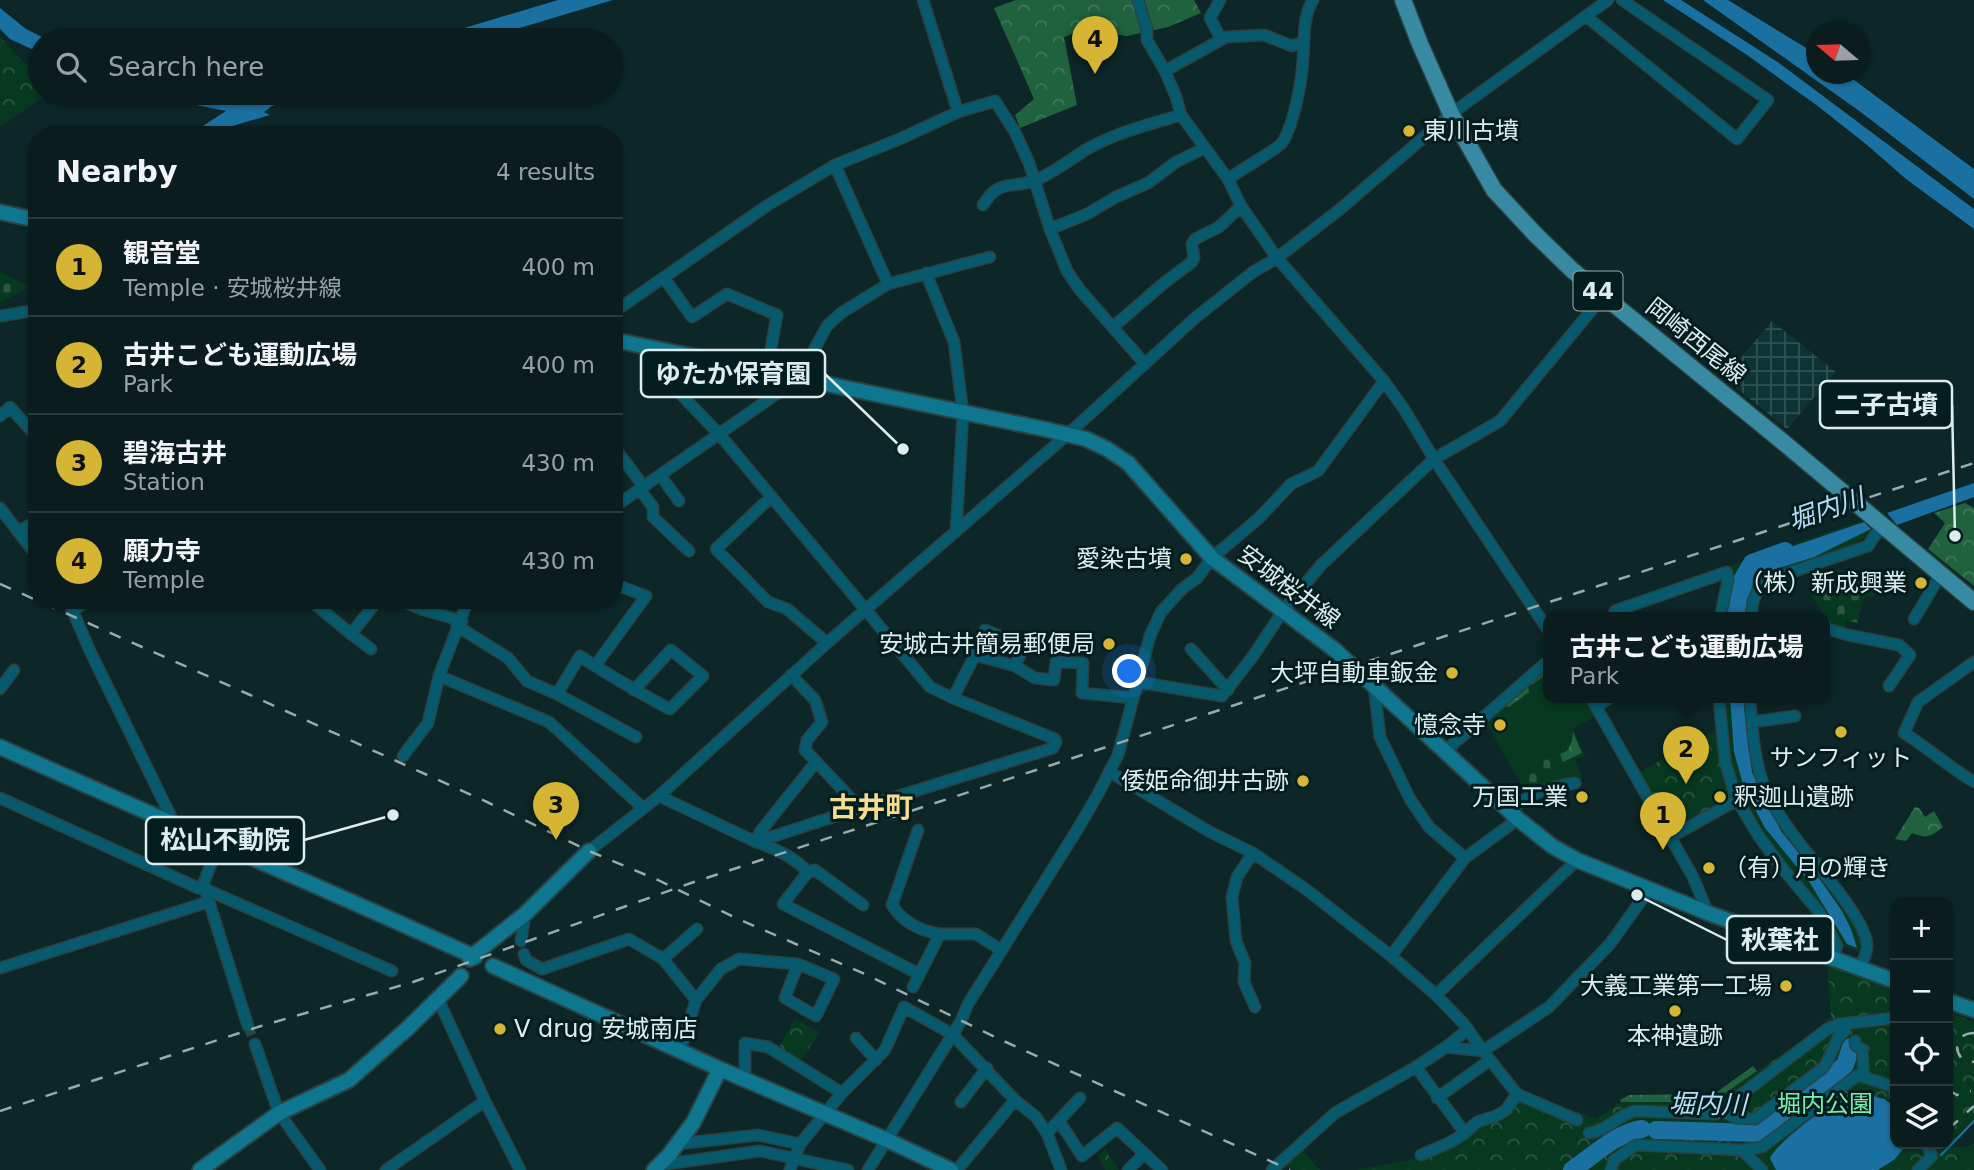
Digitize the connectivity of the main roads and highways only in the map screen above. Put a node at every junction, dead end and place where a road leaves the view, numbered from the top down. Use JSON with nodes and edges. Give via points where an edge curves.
{"nodes":[{"id":1,"x":1403,"y":0,"type":"edge"},
{"id":2,"x":1974,"y":602,"type":"edge"}],
"edges":[{"from":1,"to":2,"type":"main road","name":"岡崎西尾線","number":"44","via":[[1451,114],[1494,190],[1572,270]]}]}
